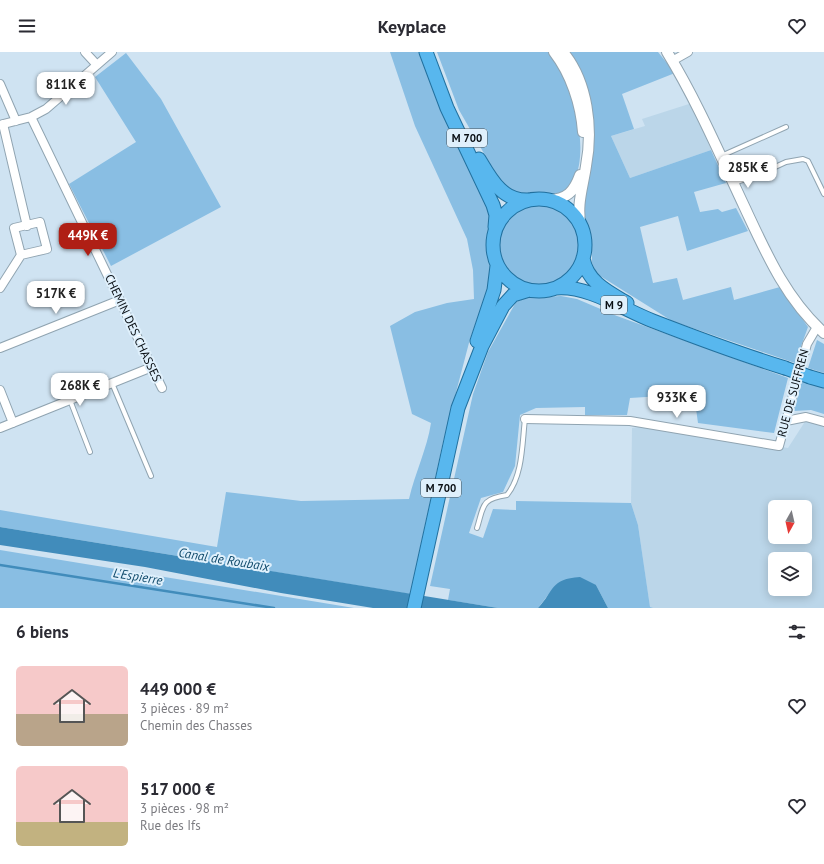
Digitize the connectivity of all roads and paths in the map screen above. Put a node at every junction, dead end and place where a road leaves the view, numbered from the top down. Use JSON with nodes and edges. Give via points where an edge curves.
{"nodes":[{"id":1,"x":85,"y":52,"type":"edge"},
{"id":2,"x":112,"y":52,"type":"edge"},
{"id":3,"x":426,"y":52,"type":"edge"},
{"id":4,"x":432,"y":52,"type":"edge"},
{"id":5,"x":554,"y":52,"type":"edge"},
{"id":6,"x":563,"y":52,"type":"edge"},
{"id":7,"x":667,"y":52,"type":"edge"},
{"id":8,"x":688,"y":52,"type":"edge"},
{"id":9,"x":672,"y":61,"type":"junction"},
{"id":10,"x":97,"y":65,"type":"junction"},
{"id":11,"x":0,"y":84,"type":"edge"},
{"id":12,"x":31,"y":117,"type":"junction"},
{"id":13,"x":16,"y":121,"type":"junction"},
{"id":14,"x":1,"y":125,"type":"edge"},
{"id":15,"x":786,"y":126,"type":"dead end"},
{"id":16,"x":720,"y":156,"type":"junction"},
{"id":17,"x":733,"y":184,"type":"junction"},
{"id":18,"x":824,"y":194,"type":"edge"},
{"id":19,"x":528,"y":200,"type":"junction"},
{"id":20,"x":549,"y":200,"type":"junction"},
{"id":21,"x":27,"y":226,"type":"junction"},
{"id":22,"x":581,"y":227,"type":"junction"},
{"id":23,"x":495,"y":231,"type":"junction"},
{"id":24,"x":21,"y":255,"type":"junction"},
{"id":25,"x":583,"y":258,"type":"junction"},
{"id":26,"x":497,"y":266,"type":"junction"},
{"id":27,"x":0,"y":288,"type":"edge"},
{"id":28,"x":554,"y":289,"type":"junction"},
{"id":29,"x":529,"y":290,"type":"junction"},
{"id":30,"x":120,"y":300,"type":"junction"},
{"id":31,"x":672,"y":328,"type":"junction"},
{"id":32,"x":820,"y":330,"type":"edge"},
{"id":33,"x":0,"y":348,"type":"edge"},
{"id":34,"x":152,"y":367,"type":"junction"},
{"id":35,"x":824,"y":381,"type":"edge"},
{"id":36,"x":112,"y":383,"type":"junction"},
{"id":37,"x":162,"y":388,"type":"dead end"},
{"id":38,"x":0,"y":390,"type":"edge"},
{"id":39,"x":70,"y":400,"type":"junction"},
{"id":40,"x":458,"y":408,"type":"junction"},
{"id":41,"x":525,"y":419,"type":"joint"},
{"id":42,"x":786,"y":421,"type":"junction"},
{"id":43,"x":824,"y":422,"type":"edge"},
{"id":44,"x":13,"y":423,"type":"junction"},
{"id":45,"x":0,"y":428,"type":"edge"},
{"id":46,"x":90,"y":452,"type":"dead end"},
{"id":47,"x":151,"y":476,"type":"dead end"},
{"id":48,"x":476,"y":528,"type":"dead end"},
{"id":49,"x":414,"y":608,"type":"edge"}],
"edges":[{"from":1,"to":10,"type":"street"},
{"from":2,"to":10,"type":"street"},
{"from":3,"to":23,"type":"highway","number":"M 700","via":[[447,108],[493,205],[496,215]]},
{"from":4,"to":19,"type":"highway","number":"M 700","via":[[460,124],[485,169],[505,194],[515,200]]},
{"from":5,"to":20,"type":"street","via":[[576,97],[582,126],[583,149],[581,168],[574,188],[566,197]]},
{"from":6,"to":22,"type":"street","via":[[572,64],[582,87],[589,127],[588,154],[578,210]]},
{"from":7,"to":9,"type":"street"},
{"from":8,"to":9,"type":"street"},
{"from":9,"to":16,"type":"street","via":[[683,78]]},
{"from":10,"to":12,"type":"street","via":[[52,105]]},
{"from":11,"to":13,"type":"street"},
{"from":12,"to":13,"type":"street"},
{"from":12,"to":30,"type":"street","name":"CHEMIN DES CHASSES"},
{"from":13,"to":14,"type":"street"},
{"from":14,"to":21,"type":"street"},
{"from":15,"to":16,"type":"lane"},
{"from":16,"to":17,"type":"street"},
{"from":17,"to":18,"type":"lane","via":[[786,162],[802,159],[808,161]]},
{"from":17,"to":32,"type":"street","via":[[778,276],[795,302]]},
{"from":19,"to":20,"type":"highway"},
{"from":19,"to":23,"type":"highway","via":[[508,210]]},
{"from":20,"to":22,"type":"highway","via":[[568,210]]},
{"from":21,"to":24,"type":"street","via":[[14,228]]},
{"from":21,"to":24,"type":"street","via":[[40,222],[47,249]]},
{"from":22,"to":25,"type":"highway","via":[[585,244]]},
{"from":23,"to":26,"type":"highway","via":[[492,248]]},
{"from":24,"to":27,"type":"street"},
{"from":25,"to":28,"type":"highway","via":[[572,277]]},
{"from":25,"to":31,"type":"highway","number":"M 9","via":[[588,273],[601,287]]},
{"from":26,"to":29,"type":"highway","via":[[510,282]]},
{"from":26,"to":40,"type":"highway","number":"M 700","via":[[494,290],[465,376]]},
{"from":28,"to":29,"type":"highway"},
{"from":28,"to":31,"type":"highway","number":"M 9","via":[[578,290]]},
{"from":29,"to":40,"type":"highway","number":"M 700","via":[[513,295],[503,306],[482,346]]},
{"from":30,"to":33,"type":"street"},
{"from":30,"to":34,"type":"street","name":"CHEMIN DES CHASSES"},
{"from":31,"to":35,"type":"highway","number":"M 9","bridge":true},
{"from":32,"to":42,"type":"street","name":"RUE DE SUFFREN","via":[[806,344]]},
{"from":34,"to":36,"type":"street"},
{"from":34,"to":37,"type":"street","name":"CHEMIN DES CHASSES"},
{"from":36,"to":39,"type":"street"},
{"from":36,"to":47,"type":"lane"},
{"from":38,"to":44,"type":"street"},
{"from":39,"to":44,"type":"street"},
{"from":39,"to":46,"type":"lane"},
{"from":40,"to":49,"type":"highway","number":"M 700"},
{"from":41,"to":42,"type":"street","name":"RUE DE SUFFREN","via":[[618,420],[779,446]]},
{"from":41,"to":48,"type":"lane","via":[[522,453],[514,487],[507,495],[487,500]]},
{"from":42,"to":43,"type":"street","via":[[806,417]]},
{"from":44,"to":45,"type":"street"}]}
